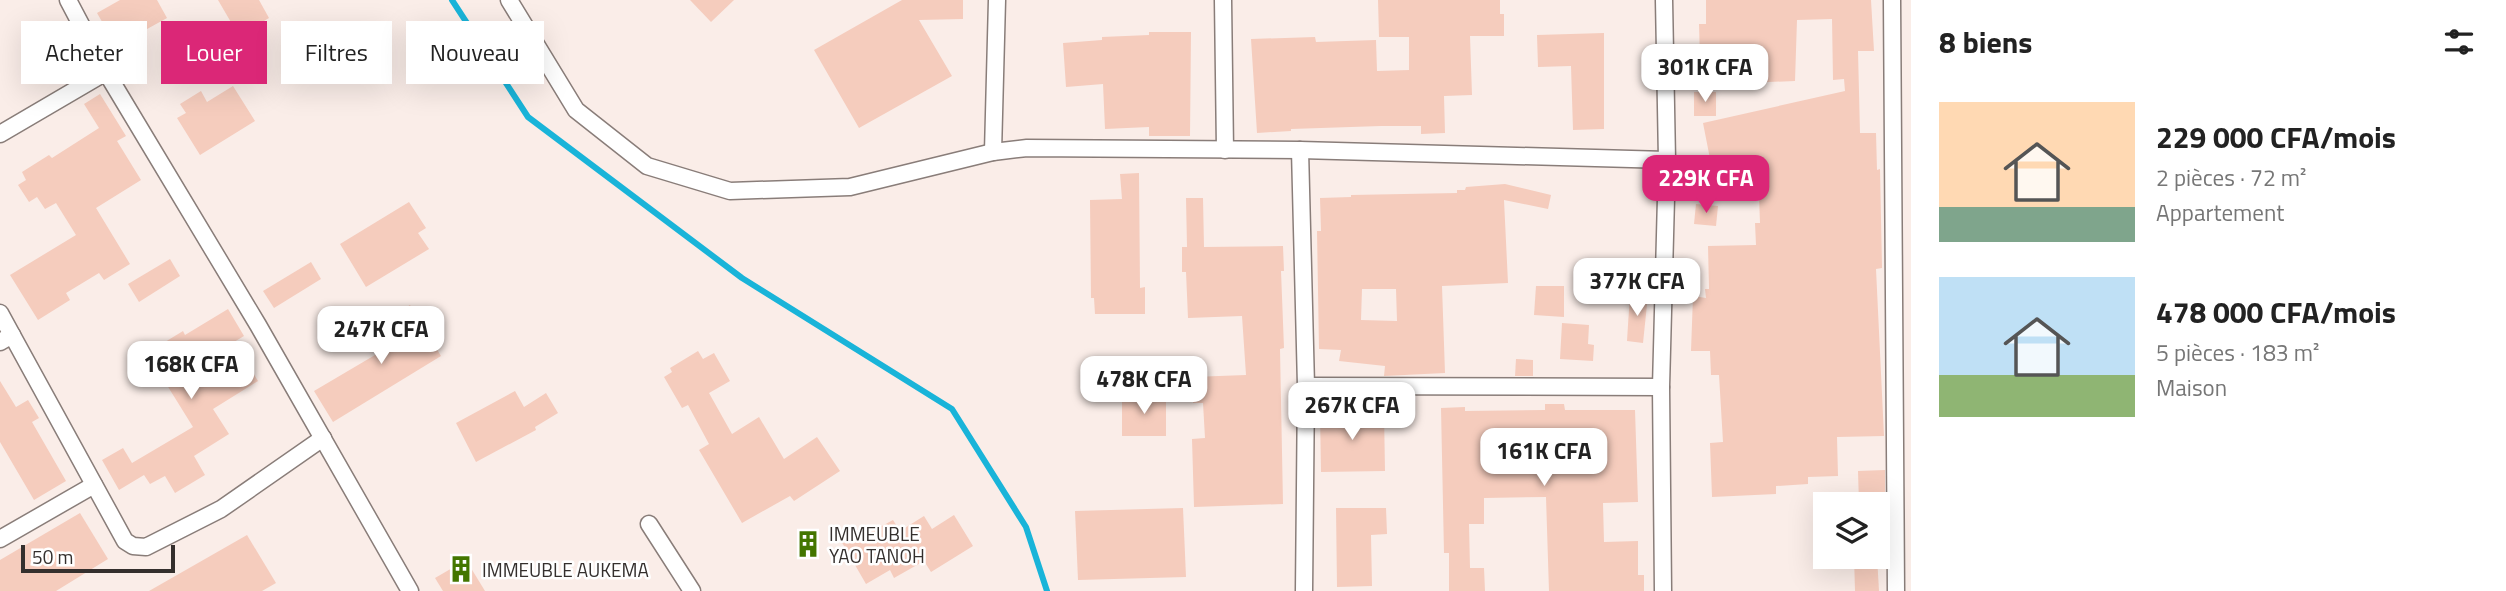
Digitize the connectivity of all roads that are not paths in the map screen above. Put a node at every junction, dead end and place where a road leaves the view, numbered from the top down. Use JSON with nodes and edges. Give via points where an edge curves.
{"nodes":[{"id":1,"x":68,"y":0,"type":"edge"},
{"id":2,"x":509,"y":0,"type":"edge"},
{"id":3,"x":997,"y":0,"type":"edge"},
{"id":4,"x":1223,"y":0,"type":"edge"},
{"id":5,"x":1664,"y":0,"type":"edge"},
{"id":6,"x":1892,"y":0,"type":"edge"},
{"id":7,"x":79,"y":21,"type":"edge"},
{"id":8,"x":85,"y":84,"type":"edge"},
{"id":9,"x":113,"y":84,"type":"edge"},
{"id":10,"x":0,"y":134,"type":"edge"},
{"id":11,"x":1225,"y":150,"type":"junction"},
{"id":12,"x":1300,"y":150,"type":"junction"},
{"id":13,"x":993,"y":152,"type":"junction"},
{"id":14,"x":1903,"y":157,"type":"edge"},
{"id":15,"x":1667,"y":160,"type":"junction"},
{"id":16,"x":0,"y":313,"type":"edge"},
{"id":17,"x":6,"y":339,"type":"edge"},
{"id":18,"x":1306,"y":386,"type":"junction"},
{"id":19,"x":1661,"y":387,"type":"junction"},
{"id":20,"x":323,"y":438,"type":"junction"},
{"id":21,"x":94,"y":485,"type":"junction"},
{"id":22,"x":649,"y":524,"type":"dead end"},
{"id":23,"x":0,"y":539,"type":"edge"},
{"id":24,"x":410,"y":591,"type":"edge"},
{"id":25,"x":692,"y":591,"type":"edge"},
{"id":26,"x":1304,"y":591,"type":"edge"},
{"id":27,"x":1663,"y":591,"type":"edge"},
{"id":28,"x":1896,"y":591,"type":"edge"}],
"edges":[{"from":1,"to":7,"type":"street"},
{"from":2,"to":13,"type":"street","via":[[576,110],[647,166],[730,191],[850,187]]},
{"from":3,"to":13,"type":"street"},
{"from":4,"to":11,"type":"street"},
{"from":5,"to":15,"type":"street"},
{"from":6,"to":14,"type":"street"},
{"from":8,"to":10,"type":"street"},
{"from":9,"to":20,"type":"street"},
{"from":11,"to":12,"type":"street"},
{"from":11,"to":13,"type":"street","via":[[1027,148]]},
{"from":12,"to":15,"type":"street"},
{"from":12,"to":18,"type":"street"},
{"from":14,"to":28,"type":"street"},
{"from":15,"to":19,"type":"street"},
{"from":16,"to":17,"type":"street"},
{"from":17,"to":21,"type":"street"},
{"from":18,"to":19,"type":"street"},
{"from":18,"to":26,"type":"street"},
{"from":19,"to":27,"type":"street"},
{"from":20,"to":21,"type":"street","via":[[221,509],[146,547],[125,541]]},
{"from":20,"to":24,"type":"street"},
{"from":21,"to":23,"type":"street"},
{"from":22,"to":25,"type":"street"}]}
